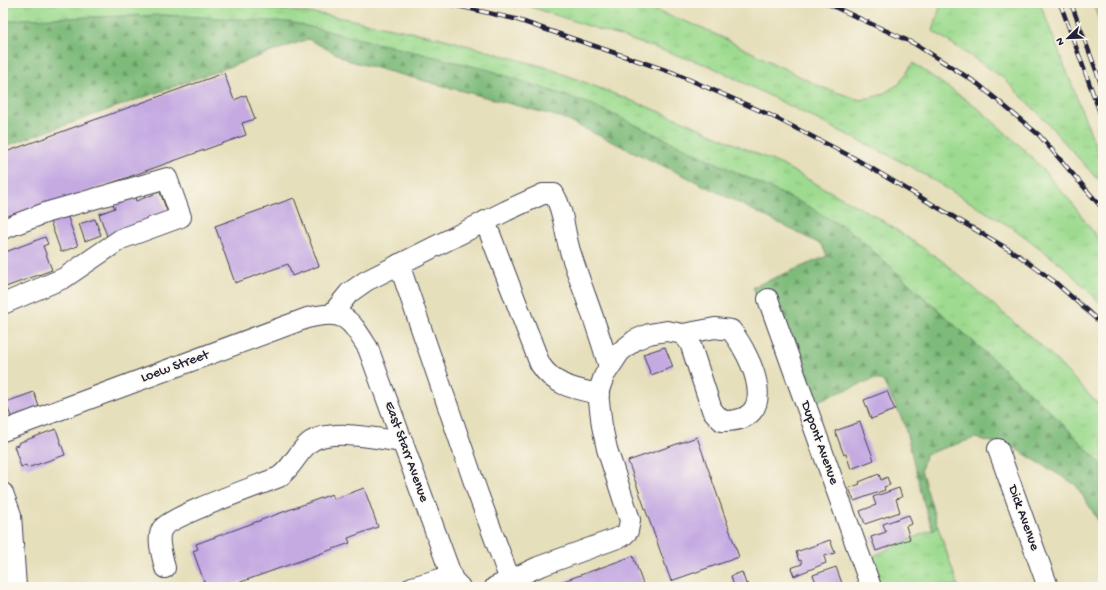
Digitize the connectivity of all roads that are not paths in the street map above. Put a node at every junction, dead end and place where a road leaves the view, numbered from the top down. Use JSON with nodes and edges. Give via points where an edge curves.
{"nodes":[{"id":1,"x":485,"y":221,"type":"junction"},
{"id":2,"x":3,"y":229,"type":"edge"},
{"id":3,"x":400,"y":264,"type":"junction"},
{"id":4,"x":768,"y":299,"type":"dead end"},
{"id":5,"x":3,"y":304,"type":"edge"},
{"id":6,"x":340,"y":317,"type":"junction"},
{"id":7,"x":683,"y":334,"type":"junction"},
{"id":8,"x":609,"y":368,"type":"junction"},
{"id":9,"x":599,"y":394,"type":"junction"},
{"id":10,"x":3,"y":431,"type":"edge"},
{"id":11,"x":402,"y":442,"type":"junction"},
{"id":12,"x":998,"y":449,"type":"dead end"},
{"id":13,"x":3,"y":493,"type":"edge"},
{"id":14,"x":9,"y":558,"type":"edge"},
{"id":15,"x":165,"y":568,"type":"dead end"},
{"id":16,"x":456,"y":583,"type":"edge"},
{"id":17,"x":502,"y":583,"type":"edge"},
{"id":18,"x":16,"y":587,"type":"edge"},
{"id":19,"x":412,"y":587,"type":"edge"},
{"id":20,"x":871,"y":587,"type":"edge"},
{"id":21,"x":1048,"y":587,"type":"edge"}],
"edges":[{"from":1,"to":3,"type":"street"},
{"from":1,"to":8,"type":"street","via":[[543,194],[554,194],[561,206],[570,253]]},
{"from":1,"to":9,"type":"street","via":[[545,372],[553,380],[570,387]]},
{"from":2,"to":5,"type":"street","via":[[48,212],[167,178],[182,217],[121,239],[64,278]]},
{"from":3,"to":6,"type":"street","via":[[366,280],[349,293]]},
{"from":3,"to":17,"type":"street","via":[[475,484]]},
{"from":4,"to":20,"type":"street","name":"Dupont Avenue"},
{"from":6,"to":10,"type":"street","name":"Loew Street","via":[[328,313],[307,318]]},
{"from":6,"to":11,"type":"street","name":"East Starr Avenue","via":[[368,348]]},
{"from":7,"to":7,"type":"street","via":[[690,343],[712,410],[722,420],[733,421],[750,413],[758,405],[759,390],[738,339],[730,330],[716,328]]},
{"from":7,"to":8,"type":"street","via":[[667,331],[635,340],[620,352]]},
{"from":8,"to":9,"type":"street"},
{"from":9,"to":17,"type":"street","via":[[607,449],[630,520],[628,531],[623,536]]},
{"from":11,"to":15,"type":"street","via":[[339,435],[311,442],[301,451],[289,471],[279,477],[169,522],[162,529],[160,538]]},
{"from":11,"to":16,"type":"street","name":"East Starr Avenue"},
{"from":12,"to":21,"type":"street","name":"Dick Avenue"},
{"from":13,"to":14,"type":"street","via":[[11,515]]},
{"from":14,"to":18,"type":"street"},
{"from":16,"to":19,"type":"street","via":[[444,578]]}]}
